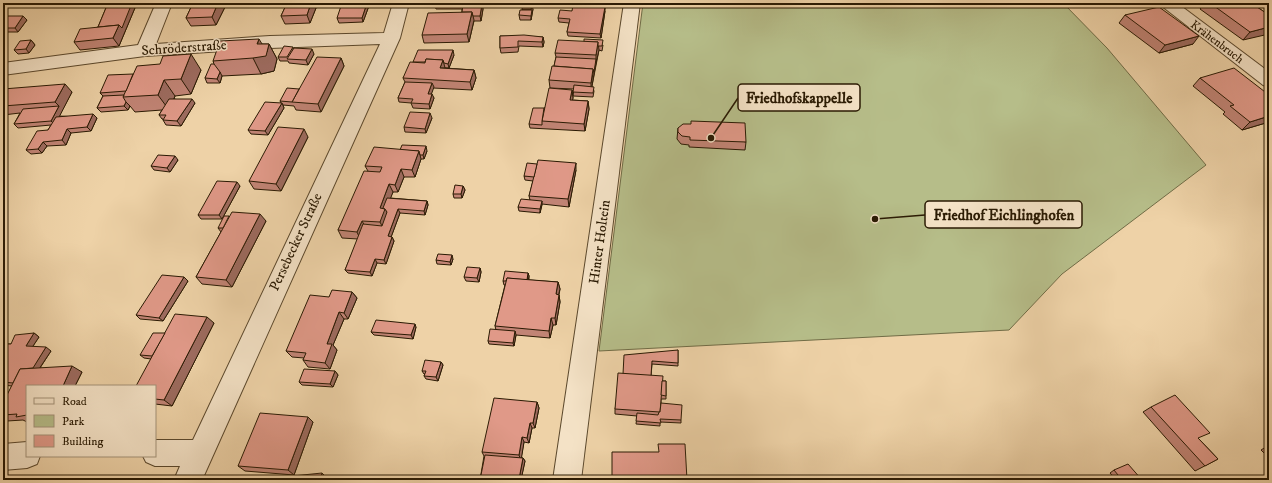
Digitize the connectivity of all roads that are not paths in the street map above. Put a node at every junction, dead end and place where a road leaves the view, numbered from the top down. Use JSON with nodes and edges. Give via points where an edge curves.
{"nodes":[{"id":1,"x":164,"y":3,"type":"edge"},
{"id":2,"x":401,"y":3,"type":"edge"},
{"id":3,"x":632,"y":3,"type":"edge"},
{"id":4,"x":1166,"y":3,"type":"edge"},
{"id":5,"x":391,"y":38,"type":"junction"},
{"id":6,"x":145,"y":50,"type":"junction"},
{"id":7,"x":3,"y":69,"type":"edge"},
{"id":8,"x":1269,"y":81,"type":"edge"},
{"id":9,"x":200,"y":452,"type":"junction"},
{"id":10,"x":156,"y":453,"type":"edge"},
{"id":11,"x":26,"y":455,"type":"edge"},
{"id":12,"x":3,"y":457,"type":"edge"},
{"id":13,"x":188,"y":480,"type":"edge"},
{"id":14,"x":567,"y":480,"type":"edge"}],
"edges":[{"from":1,"to":6,"type":"street"},
{"from":2,"to":5,"type":"street","name":"Persebecker Straße"},
{"from":3,"to":14,"type":"street","name":"Hinter Holtein"},
{"from":4,"to":8,"type":"street","name":"Krähenbruch"},
{"from":5,"to":6,"type":"street","name":"Schröderstraße"},
{"from":5,"to":9,"type":"street","name":"Persebecker Straße"},
{"from":6,"to":7,"type":"street","name":"Schröderstraße"},
{"from":9,"to":10,"type":"street"},
{"from":9,"to":13,"type":"street","name":"Persebecker Straße"},
{"from":11,"to":12,"type":"street"}]}
